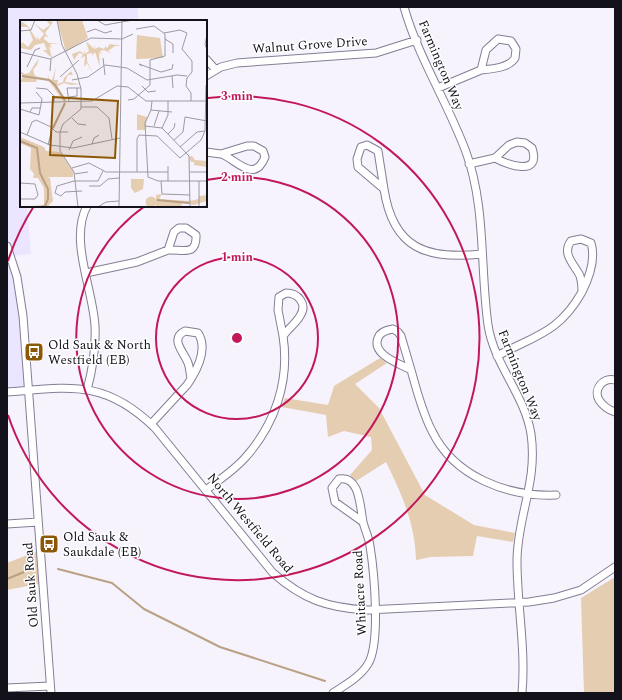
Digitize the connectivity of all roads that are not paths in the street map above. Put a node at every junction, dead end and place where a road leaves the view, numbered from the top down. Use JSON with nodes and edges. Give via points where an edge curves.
{"nodes":[{"id":1,"x":404,"y":7,"type":"edge"},
{"id":2,"x":417,"y":40,"type":"junction"},
{"id":3,"x":207,"y":60,"type":"edge"},
{"id":4,"x":216,"y":70,"type":"junction"},
{"id":5,"x":481,"y":70,"type":"junction"},
{"id":6,"x":207,"y":75,"type":"edge"},
{"id":7,"x":438,"y":88,"type":"junction"},
{"id":8,"x":207,"y":152,"type":"edge"},
{"id":9,"x":221,"y":154,"type":"junction"},
{"id":10,"x":495,"y":158,"type":"junction"},
{"id":11,"x":469,"y":164,"type":"junction"},
{"id":12,"x":384,"y":190,"type":"junction"},
{"id":13,"x":87,"y":207,"type":"edge"},
{"id":14,"x":7,"y":246,"type":"edge"},
{"id":15,"x":168,"y":250,"type":"dead end"},
{"id":16,"x":482,"y":254,"type":"junction"},
{"id":17,"x":86,"y":273,"type":"junction"},
{"id":18,"x":582,"y":292,"type":"junction"},
{"id":19,"x":283,"y":336,"type":"junction"},
{"id":20,"x":497,"y":356,"type":"junction"},
{"id":21,"x":411,"y":370,"type":"junction"},
{"id":22,"x":191,"y":379,"type":"junction"},
{"id":23,"x":615,"y":380,"type":"edge"},
{"id":24,"x":29,"y":390,"type":"junction"},
{"id":25,"x":87,"y":390,"type":"junction"},
{"id":26,"x":7,"y":392,"type":"edge"},
{"id":27,"x":615,"y":412,"type":"edge"},
{"id":28,"x":151,"y":424,"type":"junction"},
{"id":29,"x":206,"y":490,"type":"junction"},
{"id":30,"x":528,"y":494,"type":"junction"},
{"id":31,"x":556,"y":496,"type":"dead end"},
{"id":32,"x":38,"y":522,"type":"junction"},
{"id":33,"x":363,"y":522,"type":"junction"},
{"id":34,"x":7,"y":524,"type":"edge"},
{"id":35,"x":615,"y":567,"type":"edge"},
{"id":36,"x":519,"y":603,"type":"junction"},
{"id":37,"x":374,"y":609,"type":"junction"},
{"id":38,"x":7,"y":688,"type":"edge"},
{"id":39,"x":50,"y":689,"type":"edge"},
{"id":40,"x":343,"y":690,"type":"edge"},
{"id":41,"x":333,"y":693,"type":"edge"},
{"id":42,"x":522,"y":693,"type":"edge"}],
"edges":[{"from":1,"to":2,"type":"street","name":"Farmington Way"},
{"from":2,"to":4,"type":"street","name":"Walnut Grove Drive","via":[[376,53],[257,60]]},
{"from":2,"to":7,"type":"street","name":"Farmington Way"},
{"from":3,"to":4,"type":"street"},
{"from":4,"to":6,"type":"street","name":"Walnut Grove Drive"},
{"from":5,"to":5,"type":"street","via":[[513,61],[516,52],[511,41],[498,39],[490,44]]},
{"from":5,"to":7,"type":"street"},
{"from":7,"to":11,"type":"street","name":"Farmington Way"},
{"from":8,"to":9,"type":"street"},
{"from":9,"to":9,"type":"street","via":[[249,169],[259,166],[264,157],[261,150],[254,146]]},
{"from":10,"to":10,"type":"street","via":[[517,167],[525,167],[533,160],[534,152],[529,145],[517,142],[509,145]]},
{"from":10,"to":11,"type":"street"},
{"from":11,"to":16,"type":"street","name":"Farmington Way","via":[[477,202]]},
{"from":12,"to":12,"type":"street","via":[[378,151],[367,145],[361,147],[356,159],[358,167]]},
{"from":12,"to":16,"type":"street","via":[[386,206],[392,221],[409,242],[440,255]]},
{"from":13,"to":17,"type":"street","via":[[80,229]]},
{"from":14,"to":24,"type":"street","name":"Old Sauk Road","via":[[20,291]]},
{"from":15,"to":17,"type":"street","via":[[137,262]]},
{"from":16,"to":20,"type":"street","name":"Farmington Way","via":[[488,326]]},
{"from":17,"to":25,"type":"street","via":[[95,326],[94,359]]},
{"from":18,"to":18,"type":"street","via":[[589,275],[593,253],[591,243],[581,239],[571,241],[568,250],[570,261],[581,281]]},
{"from":18,"to":20,"type":"street","via":[[569,313],[551,329]]},
{"from":19,"to":19,"type":"street","via":[[302,311],[302,303],[294,293],[282,294],[279,297],[278,310]]},
{"from":19,"to":29,"type":"street","via":[[285,372],[273,417],[243,460]]},
{"from":20,"to":30,"type":"street","name":"Farmington Way","via":[[523,408],[530,433],[533,463]]},
{"from":21,"to":21,"type":"street","via":[[398,332],[393,329],[383,332],[377,341],[380,351]]},
{"from":21,"to":30,"type":"street","via":[[429,425],[444,450],[468,472],[483,481]]},
{"from":22,"to":22,"type":"street","via":[[200,362],[201,341],[198,333],[185,331],[178,337],[177,342],[188,364]]},
{"from":22,"to":28,"type":"street"},
{"from":23,"to":27,"type":"street","via":[[603,381],[598,392],[600,401],[607,409]]},
{"from":24,"to":25,"type":"street","name":"North Westfield Road","via":[[65,387]]},
{"from":24,"to":26,"type":"street","name":"North Westfield Road"},
{"from":24,"to":32,"type":"street","name":"Old Sauk Road","via":[[33,400]]},
{"from":25,"to":28,"type":"street","name":"North Westfield Road","via":[[107,395],[123,403]]},
{"from":28,"to":29,"type":"street","name":"North Westfield Road"},
{"from":29,"to":37,"type":"street","name":"North Westfield Road","via":[[273,573],[294,590],[334,607]]},
{"from":30,"to":31,"type":"street"},
{"from":30,"to":36,"type":"street","name":"Farmington Way","via":[[517,560]]},
{"from":32,"to":34,"type":"street"},
{"from":32,"to":39,"type":"street","name":"Old Sauk Road"},
{"from":33,"to":33,"type":"street","name":"Whitacre Road","via":[[354,484],[348,479],[339,479],[332,488],[335,502]]},
{"from":33,"to":37,"type":"street","name":"Whitacre Road","via":[[370,544]]},
{"from":35,"to":36,"type":"street","name":"North Westfield Road","via":[[593,584],[568,595]]},
{"from":36,"to":37,"type":"street","name":"North Westfield Road"},
{"from":36,"to":42,"type":"street","name":"Farmington Way"},
{"from":37,"to":40,"type":"street","name":"Whitacre Road","via":[[375,636],[372,655],[365,669]]},
{"from":38,"to":39,"type":"street"},
{"from":40,"to":41,"type":"street","name":"Whitacre Road"}]}
